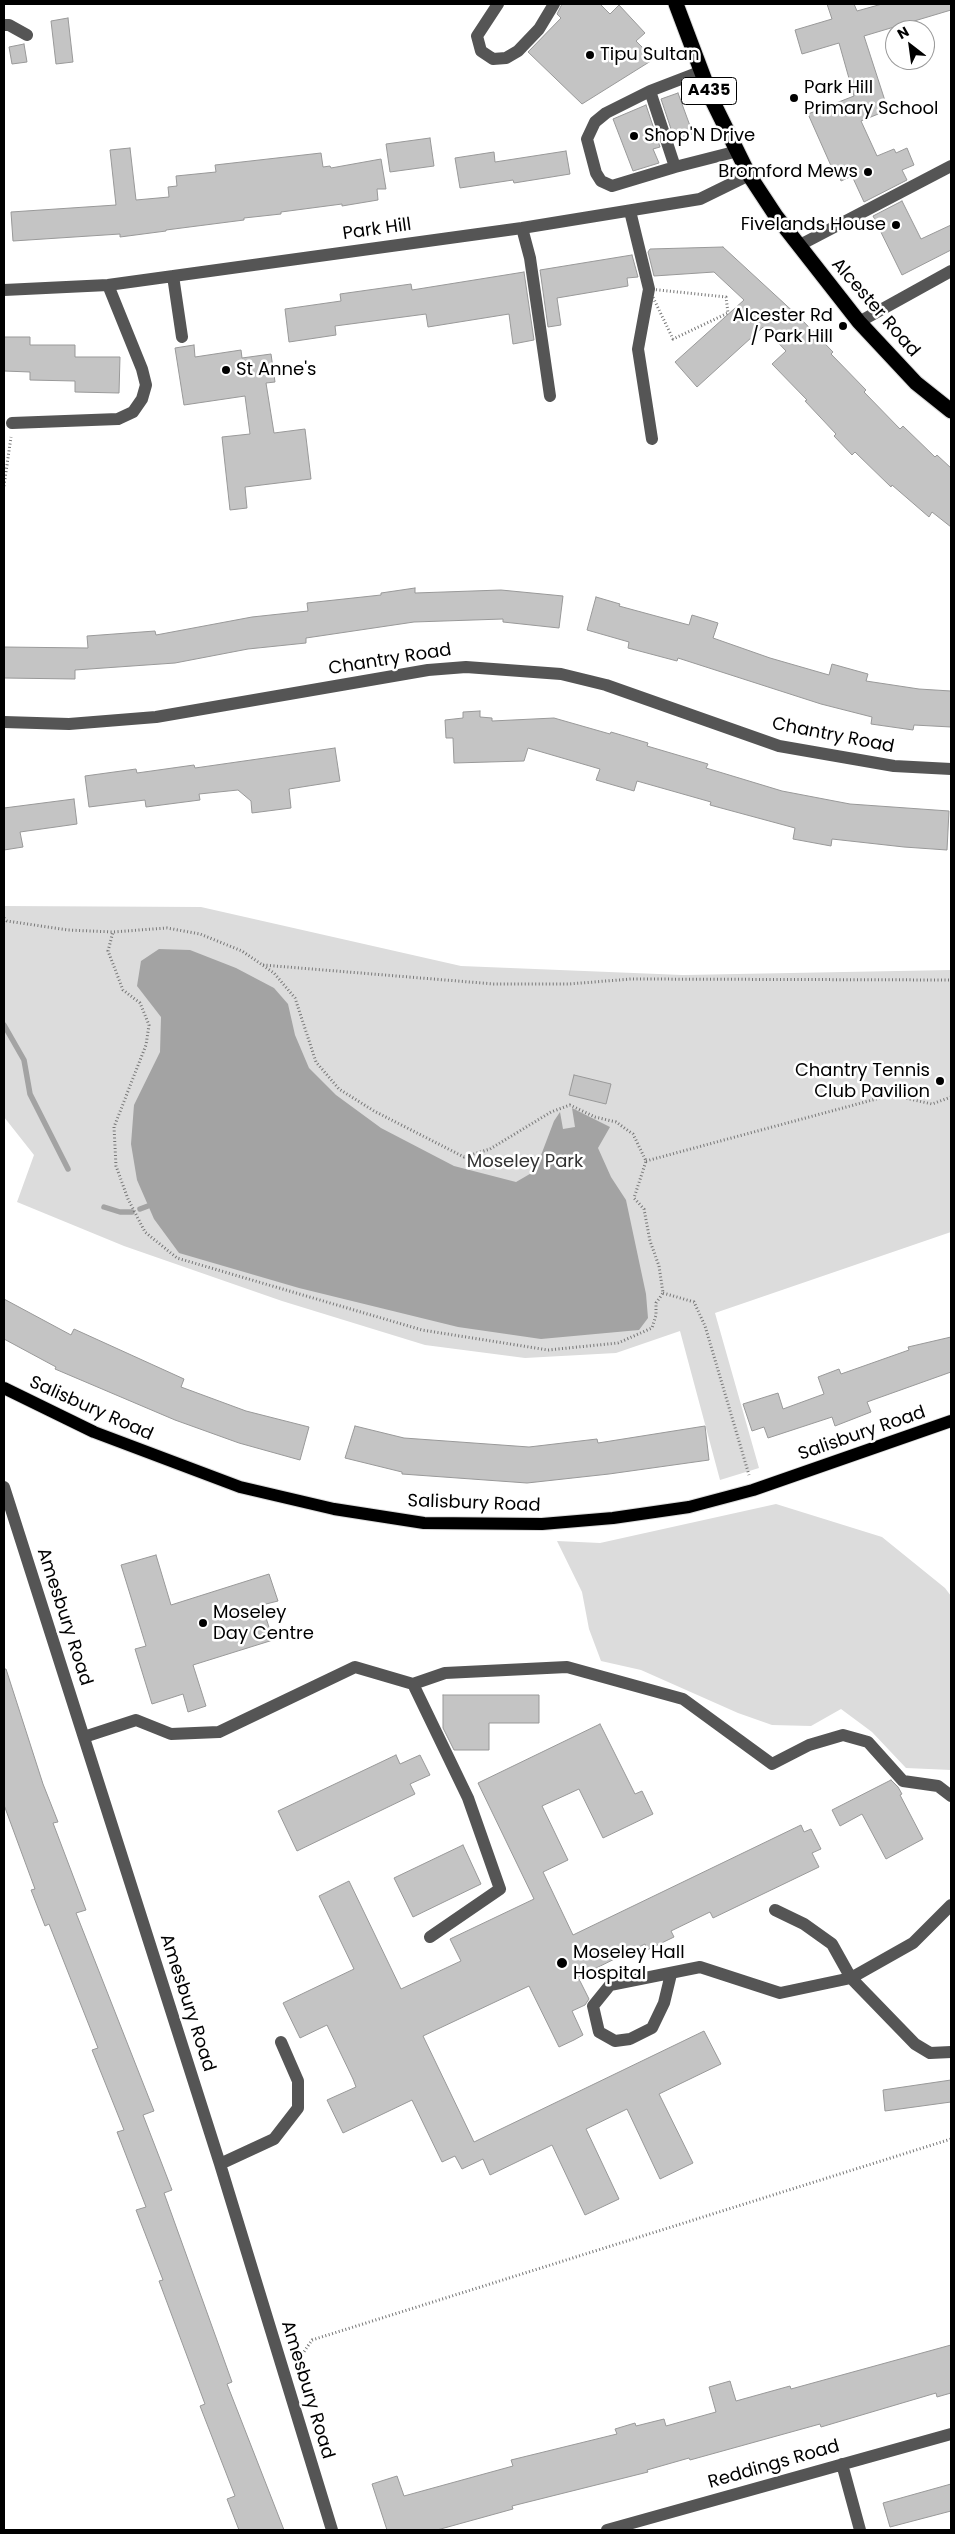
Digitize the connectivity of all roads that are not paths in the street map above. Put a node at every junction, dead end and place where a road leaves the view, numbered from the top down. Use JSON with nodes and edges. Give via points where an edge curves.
{"nodes":[{"id":1,"x":498,"y":4,"type":"edge"},
{"id":2,"x":554,"y":4,"type":"edge"},
{"id":3,"x":676,"y":4,"type":"edge"},
{"id":4,"x":4,"y":25,"type":"edge"},
{"id":5,"x":27,"y":36,"type":"dead end"},
{"id":6,"x":702,"y":72,"type":"junction"},
{"id":7,"x":650,"y":90,"type":"junction"},
{"id":8,"x":738,"y":151,"type":"junction"},
{"id":9,"x":951,"y":166,"type":"edge"},
{"id":10,"x":675,"y":167,"type":"junction"},
{"id":11,"x":749,"y":175,"type":"junction"},
{"id":12,"x":630,"y":211,"type":"junction"},
{"id":13,"x":522,"y":228,"type":"junction"},
{"id":14,"x":798,"y":246,"type":"junction"},
{"id":15,"x":951,"y":271,"type":"edge"},
{"id":16,"x":173,"y":276,"type":"junction"},
{"id":17,"x":108,"y":285,"type":"junction"},
{"id":18,"x":4,"y":290,"type":"edge"},
{"id":19,"x":859,"y":322,"type":"junction"},
{"id":20,"x":182,"y":337,"type":"dead end"},
{"id":21,"x":550,"y":396,"type":"dead end"},
{"id":22,"x":951,"y":411,"type":"edge"},
{"id":23,"x":12,"y":424,"type":"road end"},
{"id":24,"x":652,"y":439,"type":"dead end"},
{"id":25,"x":4,"y":722,"type":"edge"},
{"id":26,"x":951,"y":769,"type":"edge"},
{"id":27,"x":4,"y":1388,"type":"edge"},
{"id":28,"x":951,"y":1421,"type":"edge"},
{"id":29,"x":4,"y":1487,"type":"edge"},
{"id":30,"x":413,"y":1684,"type":"junction"},
{"id":31,"x":84,"y":1737,"type":"junction"},
{"id":32,"x":951,"y":1796,"type":"edge"},
{"id":33,"x":951,"y":1904,"type":"edge"},
{"id":34,"x":775,"y":1910,"type":"dead end"},
{"id":35,"x":430,"y":1937,"type":"dead end"},
{"id":36,"x":671,"y":1974,"type":"junction"},
{"id":37,"x":851,"y":1978,"type":"junction"},
{"id":38,"x":281,"y":2042,"type":"dead end"},
{"id":39,"x":951,"y":2052,"type":"edge"},
{"id":40,"x":220,"y":2164,"type":"junction"},
{"id":41,"x":951,"y":2434,"type":"edge"},
{"id":42,"x":842,"y":2464,"type":"junction"},
{"id":43,"x":332,"y":2530,"type":"edge"},
{"id":44,"x":607,"y":2530,"type":"edge"},
{"id":45,"x":860,"y":2530,"type":"edge"}],
"edges":[{"from":1,"to":2,"type":"street","via":[[477,36],[482,51],[493,59],[506,58],[518,51],[539,29]]},
{"from":3,"to":6,"type":"highway","name":"Alcester Road","number":"A435"},
{"from":4,"to":5,"type":"street"},
{"from":6,"to":7,"type":"street"},
{"from":6,"to":8,"type":"highway","name":"Alcester Road","number":"A435"},
{"from":7,"to":10,"type":"street"},
{"from":7,"to":10,"type":"street","via":[[595,122],[587,139],[596,173],[601,181],[612,186]]},
{"from":8,"to":10,"type":"street"},
{"from":8,"to":11,"type":"highway","name":"Alcester Road","number":"A435"},
{"from":9,"to":14,"type":"street"},
{"from":11,"to":12,"type":"street","name":"Park Hill","via":[[700,200]]},
{"from":11,"to":14,"type":"highway","name":"Alcester Road","number":"A435"},
{"from":12,"to":13,"type":"street","name":"Park Hill"},
{"from":12,"to":24,"type":"street","via":[[649,289],[638,349]]},
{"from":13,"to":16,"type":"street","name":"Park Hill"},
{"from":13,"to":21,"type":"street","via":[[530,258]]},
{"from":14,"to":19,"type":"highway","name":"Alcester Road","number":"A435"},
{"from":15,"to":19,"type":"street"},
{"from":16,"to":17,"type":"street","name":"Park Hill"},
{"from":16,"to":20,"type":"street"},
{"from":17,"to":18,"type":"street","name":"Park Hill"},
{"from":17,"to":23,"type":"street","via":[[146,385],[133,412],[118,418]]},
{"from":19,"to":22,"type":"highway","name":"Alcester Road","number":"A435","via":[[916,383]]},
{"from":25,"to":26,"type":"street","name":"Chantry Road","via":[[70,724],[156,717],[428,670],[466,667],[570,676],[779,746],[894,766]]},
{"from":27,"to":28,"type":"main road","name":"Salisbury Road","via":[[94,1432],[240,1487],[334,1509],[424,1523],[542,1524],[613,1518],[689,1506],[753,1490]]},
{"from":29,"to":31,"type":"street","name":"Amesbury Road"},
{"from":30,"to":31,"type":"street","via":[[355,1667],[219,1732],[171,1734],[136,1720]]},
{"from":30,"to":32,"type":"street","via":[[445,1673],[567,1667],[684,1699],[772,1764],[808,1745],[842,1735],[868,1742],[903,1782],[938,1786]]},
{"from":30,"to":35,"type":"street","via":[[468,1798],[500,1889]]},
{"from":31,"to":40,"type":"street","name":"Amesbury Road"},
{"from":33,"to":37,"type":"street","via":[[913,1943]]},
{"from":34,"to":37,"type":"street","via":[[804,1924],[832,1944]]},
{"from":36,"to":36,"type":"street","via":[[610,1985],[593,2006],[599,2032],[615,2041],[630,2039],[652,2028],[664,2003]]},
{"from":36,"to":37,"type":"street","via":[[700,1967],[780,1993]]},
{"from":37,"to":39,"type":"street","via":[[915,2044],[930,2053]]},
{"from":38,"to":40,"type":"street","via":[[298,2081],[298,2108],[274,2138]]},
{"from":40,"to":43,"type":"street","name":"Amesbury Road"},
{"from":41,"to":42,"type":"street","name":"Reddings Road"},
{"from":42,"to":44,"type":"street","name":"Reddings Road"},
{"from":42,"to":45,"type":"street"}]}
